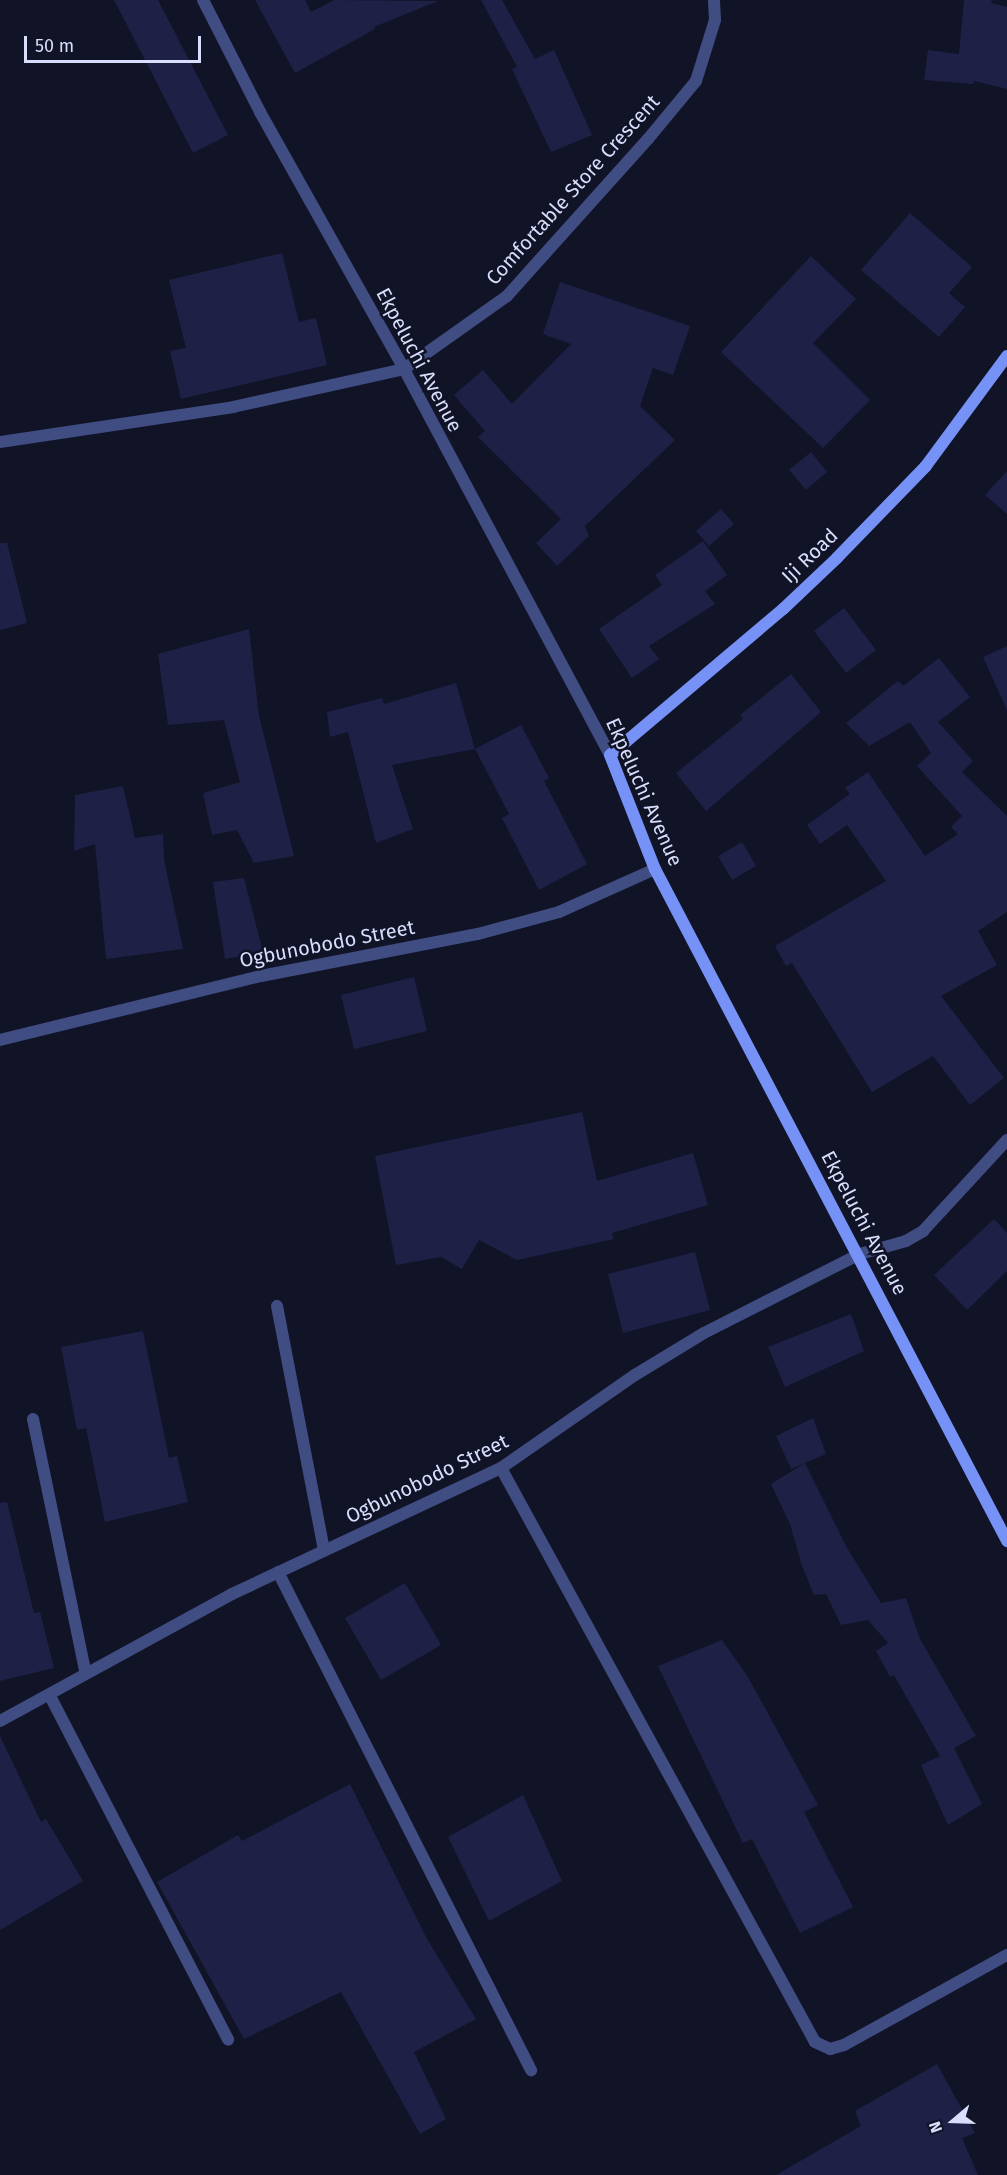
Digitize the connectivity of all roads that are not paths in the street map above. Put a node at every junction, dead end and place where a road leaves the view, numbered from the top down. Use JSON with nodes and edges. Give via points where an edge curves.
{"nodes":[{"id":1,"x":203,"y":0,"type":"edge"},
{"id":2,"x":714,"y":0,"type":"edge"},
{"id":3,"x":1007,"y":356,"type":"edge"},
{"id":4,"x":404,"y":369,"type":"junction"},
{"id":5,"x":0,"y":442,"type":"edge"},
{"id":6,"x":610,"y":755,"type":"junction"},
{"id":7,"x":655,"y":869,"type":"junction"},
{"id":8,"x":0,"y":1040,"type":"edge"},
{"id":9,"x":1007,"y":1140,"type":"edge"},
{"id":10,"x":860,"y":1254,"type":"junction"},
{"id":11,"x":277,"y":1306,"type":"dead end"},
{"id":12,"x":33,"y":1419,"type":"dead end"},
{"id":13,"x":501,"y":1468,"type":"junction"},
{"id":14,"x":1007,"y":1541,"type":"edge"},
{"id":15,"x":324,"y":1551,"type":"junction"},
{"id":16,"x":278,"y":1572,"type":"junction"},
{"id":17,"x":86,"y":1674,"type":"junction"},
{"id":18,"x":50,"y":1696,"type":"junction"},
{"id":19,"x":0,"y":1721,"type":"edge"},
{"id":20,"x":1007,"y":1955,"type":"edge"},
{"id":21,"x":228,"y":2040,"type":"dead end"},
{"id":22,"x":531,"y":2070,"type":"dead end"}],
"edges":[{"from":1,"to":4,"type":"street","name":"Ekpeluchi Avenue","via":[[260,112]]},
{"from":2,"to":4,"type":"street","name":"Comfortable Store Crescent","via":[[715,20],[696,81],[648,139],[507,296]]},
{"from":3,"to":6,"type":"street","name":"Iji Road","via":[[926,466],[837,558],[783,609]]},
{"from":4,"to":5,"type":"street","via":[[232,407]]},
{"from":4,"to":6,"type":"street","name":"Ekpeluchi Avenue"},
{"from":6,"to":7,"type":"street","name":"Ekpeluchi Avenue"},
{"from":7,"to":8,"type":"street","name":"Ogbunobodo Street","via":[[559,912],[501,928],[261,976]]},
{"from":7,"to":10,"type":"street","name":"Ekpeluchi Avenue"},
{"from":9,"to":10,"type":"street","name":"Ogbunobodo Street","via":[[923,1231],[888,1249]]},
{"from":10,"to":13,"type":"street","name":"Ogbunobodo Street","via":[[684,1345]]},
{"from":10,"to":14,"type":"street","name":"Ekpeluchi Avenue"},
{"from":11,"to":15,"type":"street"},
{"from":12,"to":17,"type":"street"},
{"from":13,"to":15,"type":"street","name":"Ogbunobodo Street"},
{"from":13,"to":20,"type":"street","via":[[815,2042],[830,2049],[844,2045]]},
{"from":15,"to":16,"type":"street","name":"Ogbunobodo Street"},
{"from":16,"to":17,"type":"street","name":"Ogbunobodo Street"},
{"from":16,"to":22,"type":"street"},
{"from":17,"to":18,"type":"street","name":"Ogbunobodo Street"},
{"from":18,"to":19,"type":"street","name":"Ogbunobodo Street"},
{"from":18,"to":21,"type":"street"}]}
